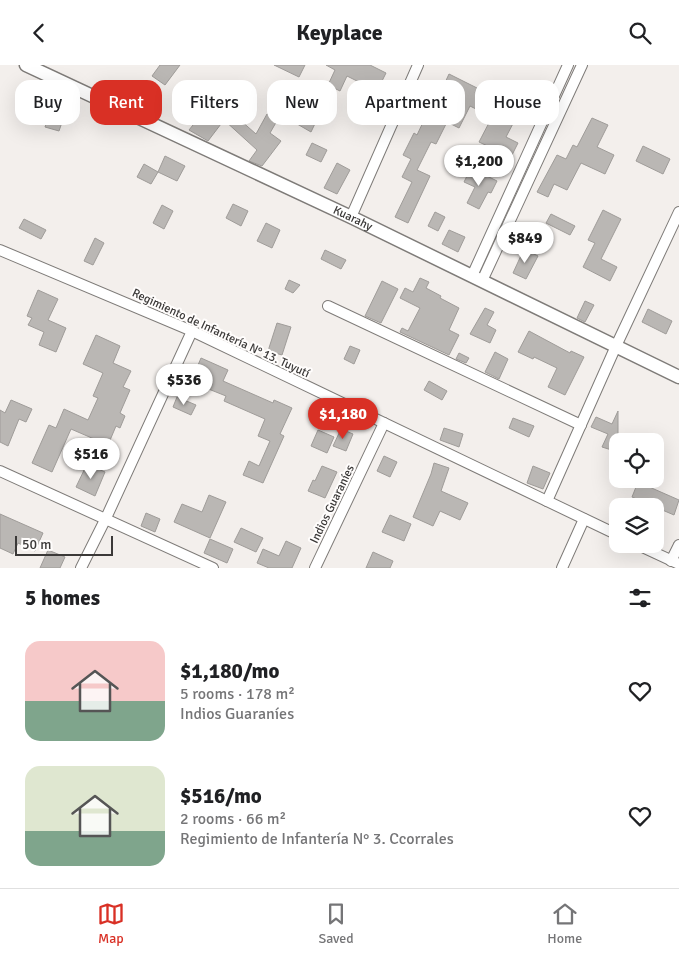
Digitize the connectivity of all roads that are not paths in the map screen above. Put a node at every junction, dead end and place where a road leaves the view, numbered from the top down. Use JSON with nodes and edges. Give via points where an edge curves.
{"nodes":[{"id":1,"x":26,"y":65,"type":"edge"},
{"id":2,"x":417,"y":65,"type":"edge"},
{"id":3,"x":568,"y":65,"type":"edge"},
{"id":4,"x":582,"y":65,"type":"edge"},
{"id":5,"x":679,"y":212,"type":"edge"},
{"id":6,"x":351,"y":217,"type":"junction"},
{"id":7,"x":0,"y":250,"type":"edge"},
{"id":8,"x":477,"y":278,"type":"junction"},
{"id":9,"x":328,"y":306,"type":"dead end"},
{"id":10,"x":192,"y":331,"type":"junction"},
{"id":11,"x":616,"y":346,"type":"junction"},
{"id":12,"x":679,"y":377,"type":"edge"},
{"id":13,"x":384,"y":423,"type":"junction"},
{"id":14,"x":581,"y":425,"type":"junction"},
{"id":15,"x":0,"y":471,"type":"edge"},
{"id":16,"x":547,"y":501,"type":"junction"},
{"id":17,"x":106,"y":518,"type":"junction"},
{"id":18,"x":584,"y":519,"type":"junction"},
{"id":19,"x":609,"y":531,"type":"edge"},
{"id":20,"x":679,"y":545,"type":"edge"},
{"id":21,"x":656,"y":553,"type":"edge"},
{"id":22,"x":675,"y":562,"type":"edge"},
{"id":23,"x":81,"y":568,"type":"edge"},
{"id":24,"x":213,"y":568,"type":"edge"},
{"id":25,"x":315,"y":568,"type":"edge"},
{"id":26,"x":562,"y":568,"type":"edge"}],
"edges":[{"from":1,"to":6,"type":"street","name":"Kuarahy"},
{"from":2,"to":6,"type":"street"},
{"from":3,"to":8,"type":"street"},
{"from":4,"to":8,"type":"street"},
{"from":5,"to":11,"type":"street"},
{"from":6,"to":8,"type":"street","name":"Kuarahy"},
{"from":7,"to":10,"type":"street","name":"Regimiento de Infantería N° 13. Tuyutí"},
{"from":8,"to":11,"type":"street","name":"Kuarahy"},
{"from":9,"to":14,"type":"street"},
{"from":10,"to":13,"type":"street","name":"Regimiento de Infantería N° 13. Tuyutí"},
{"from":10,"to":17,"type":"street"},
{"from":11,"to":12,"type":"street","name":"Kuarahy"},
{"from":11,"to":14,"type":"street"},
{"from":13,"to":16,"type":"street","name":"Regimiento de Infantería N° 13. Tuyutí"},
{"from":13,"to":25,"type":"street","name":"Indios Guaraníes"},
{"from":14,"to":16,"type":"street"},
{"from":15,"to":17,"type":"street"},
{"from":16,"to":18,"type":"street","name":"Regimiento de Infantería N° 13. Tuyutí"},
{"from":17,"to":23,"type":"street"},
{"from":17,"to":24,"type":"street"},
{"from":18,"to":19,"type":"street","name":"Regimiento de Infantería N° 13. Tuyutí"},
{"from":18,"to":26,"type":"street"},
{"from":20,"to":22,"type":"street"},
{"from":21,"to":22,"type":"street"}]}
